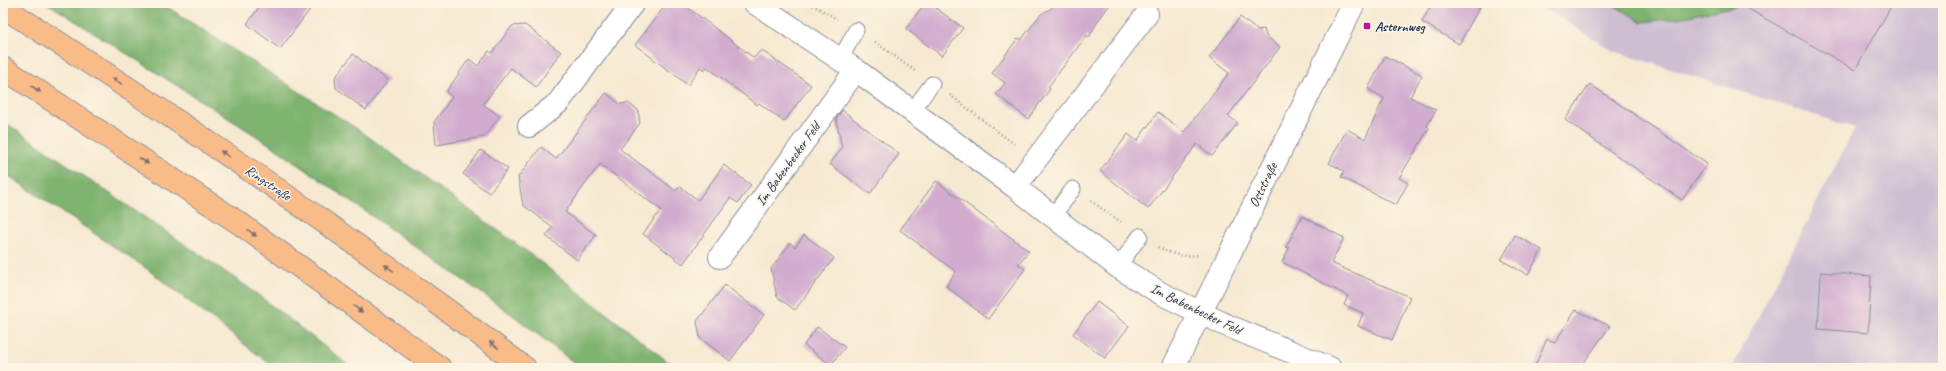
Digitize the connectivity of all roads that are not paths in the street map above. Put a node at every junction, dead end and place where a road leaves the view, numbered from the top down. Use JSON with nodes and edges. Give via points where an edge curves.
{"nodes":[{"id":1,"x":633,"y":3,"type":"edge"},
{"id":2,"x":754,"y":3,"type":"edge"},
{"id":3,"x":1354,"y":3,"type":"edge"},
{"id":4,"x":3,"y":7,"type":"edge"},
{"id":5,"x":1147,"y":14,"type":"dead end"},
{"id":6,"x":856,"y":30,"type":"dead end"},
{"id":7,"x":848,"y":65,"type":"junction"},
{"id":8,"x":3,"y":68,"type":"edge"},
{"id":9,"x":932,"y":84,"type":"dead end"},
{"id":10,"x":912,"y":111,"type":"junction"},
{"id":11,"x":529,"y":126,"type":"dead end"},
{"id":12,"x":1016,"y":187,"type":"junction"},
{"id":13,"x":1073,"y":189,"type":"dead end"},
{"id":14,"x":1053,"y":216,"type":"junction"},
{"id":15,"x":1140,"y":236,"type":"dead end"},
{"id":16,"x":720,"y":257,"type":"dead end"},
{"id":17,"x":1118,"y":267,"type":"junction"},
{"id":18,"x":1200,"y":312,"type":"junction"},
{"id":19,"x":440,"y":368,"type":"edge"},
{"id":20,"x":525,"y":368,"type":"edge"},
{"id":21,"x":1173,"y":368,"type":"edge"},
{"id":22,"x":1330,"y":368,"type":"edge"}],
"edges":[{"from":1,"to":11,"type":"street","via":[[558,103]]},
{"from":2,"to":7,"type":"street","name":"Im Babenbecker Feld"},
{"from":3,"to":18,"type":"street","name":"Oststraße"},
{"from":20,"to":4,"type":"highway","name":"Ringstraße","one_way":true,"via":[[417,287],[271,185]]},
{"from":5,"to":12,"type":"street"},
{"from":6,"to":7,"type":"lane"},
{"from":7,"to":10,"type":"street","name":"Im Babenbecker Feld"},
{"from":7,"to":16,"type":"street","name":"Im Babenbecker Feld"},
{"from":8,"to":19,"type":"highway","one_way":true,"via":[[239,223]]},
{"from":9,"to":10,"type":"lane"},
{"from":10,"to":12,"type":"street","name":"Im Babenbecker Feld"},
{"from":12,"to":14,"type":"street","name":"Im Babenbecker Feld"},
{"from":13,"to":14,"type":"lane"},
{"from":14,"to":17,"type":"street","name":"Im Babenbecker Feld"},
{"from":15,"to":17,"type":"lane"},
{"from":17,"to":18,"type":"street","name":"Im Babenbecker Feld","via":[[1162,294]]},
{"from":18,"to":21,"type":"street","name":"Oststraße"},
{"from":18,"to":22,"type":"street","name":"Im Babenbecker Feld"}]}
